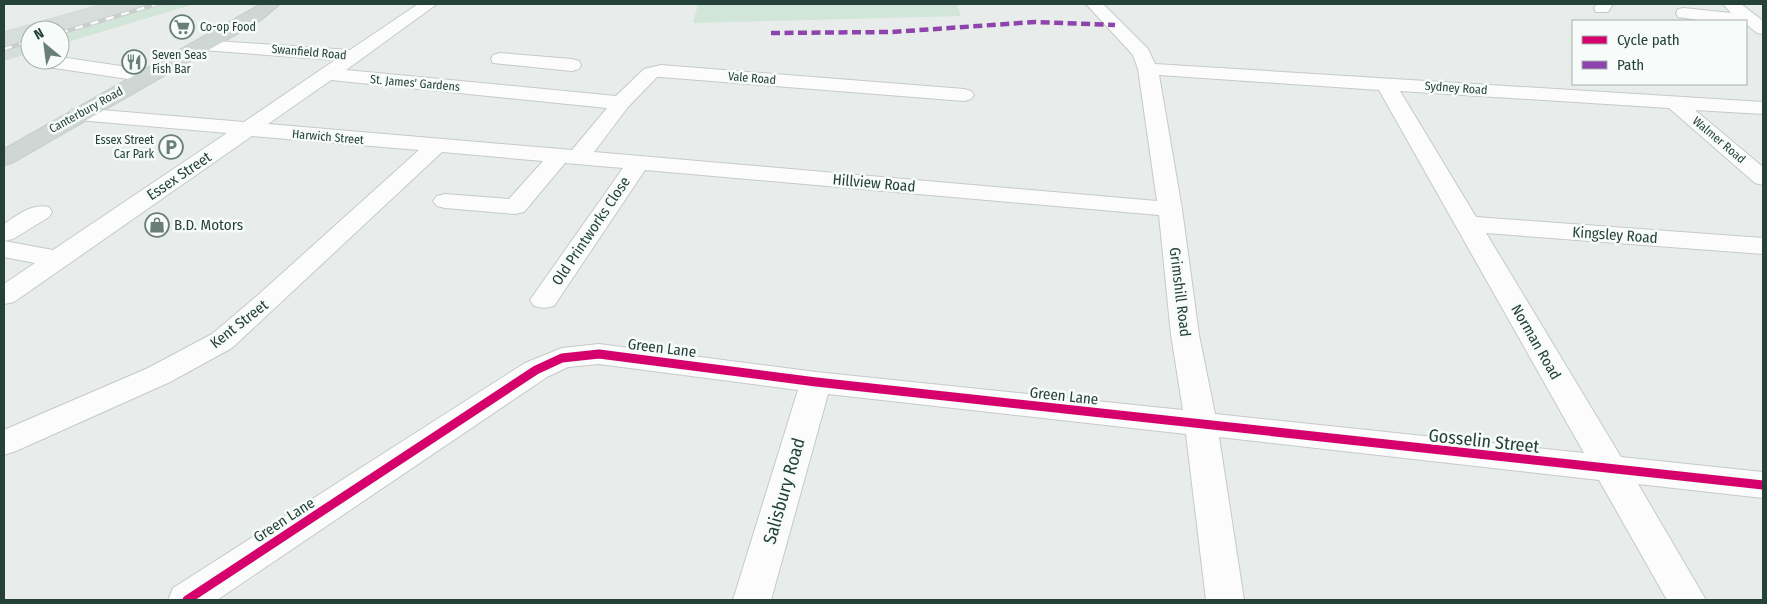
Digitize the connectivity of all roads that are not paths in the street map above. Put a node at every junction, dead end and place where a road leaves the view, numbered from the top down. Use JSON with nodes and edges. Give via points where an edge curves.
{"nodes":[{"id":1,"x":272,"y":4,"type":"edge"},
{"id":2,"x":429,"y":4,"type":"edge"},
{"id":3,"x":1094,"y":4,"type":"edge"},
{"id":4,"x":1699,"y":4,"type":"edge"},
{"id":5,"x":1735,"y":11,"type":"edge"},
{"id":6,"x":1684,"y":13,"type":"dead end"},
{"id":7,"x":1712,"y":17,"type":"junction"},
{"id":8,"x":1763,"y":29,"type":"edge"},
{"id":9,"x":202,"y":45,"type":"junction"},
{"id":10,"x":354,"y":56,"type":"junction"},
{"id":11,"x":500,"y":59,"type":"dead end"},
{"id":12,"x":536,"y":62,"type":"junction"},
{"id":13,"x":70,"y":64,"type":"edge"},
{"id":14,"x":572,"y":65,"type":"dead end"},
{"id":15,"x":1148,"y":70,"type":"junction"},
{"id":16,"x":327,"y":74,"type":"junction"},
{"id":17,"x":148,"y":76,"type":"junction"},
{"id":18,"x":1386,"y":84,"type":"junction"},
{"id":19,"x":503,"y":90,"type":"junction"},
{"id":20,"x":964,"y":95,"type":"dead end"},
{"id":21,"x":621,"y":103,"type":"junction"},
{"id":22,"x":1675,"y":103,"type":"junction"},
{"id":23,"x":1763,"y":108,"type":"edge"},
{"id":24,"x":78,"y":114,"type":"junction"},
{"id":25,"x":246,"y":130,"type":"junction"},
{"id":26,"x":436,"y":146,"type":"junction"},
{"id":27,"x":8,"y":153,"type":"edge"},
{"id":28,"x":569,"y":157,"type":"junction"},
{"id":29,"x":638,"y":163,"type":"junction"},
{"id":30,"x":1763,"y":178,"type":"edge"},
{"id":31,"x":445,"y":201,"type":"dead end"},
{"id":32,"x":1170,"y":209,"type":"junction"},
{"id":33,"x":40,"y":212,"type":"dead end"},
{"id":34,"x":1467,"y":224,"type":"junction"},
{"id":35,"x":4,"y":234,"type":"edge"},
{"id":36,"x":1763,"y":246,"type":"edge"},
{"id":37,"x":4,"y":249,"type":"edge"},
{"id":38,"x":58,"y":259,"type":"junction"},
{"id":39,"x":4,"y":296,"type":"edge"},
{"id":40,"x":544,"y":300,"type":"dead end"},
{"id":41,"x":816,"y":382,"type":"junction"},
{"id":42,"x":1201,"y":425,"type":"junction"},
{"id":43,"x":4,"y":443,"type":"edge"},
{"id":44,"x":1611,"y":470,"type":"junction"},
{"id":45,"x":1763,"y":485,"type":"edge"},
{"id":46,"x":187,"y":600,"type":"edge"},
{"id":47,"x":752,"y":600,"type":"edge"},
{"id":48,"x":1225,"y":600,"type":"edge"},
{"id":49,"x":1687,"y":600,"type":"edge"}],
"edges":[{"from":1,"to":9,"type":"main road","name":"Canterbury Road"},
{"from":2,"to":10,"type":"street","name":"Swanfield Road"},
{"from":3,"to":15,"type":"street","name":"Grimshill Road","via":[[1141,53]]},
{"from":4,"to":7,"type":"street"},
{"from":5,"to":7,"type":"street"},
{"from":5,"to":8,"type":"street"},
{"from":6,"to":7,"type":"street"},
{"from":9,"to":10,"type":"street","name":"Swanfield Road"},
{"from":9,"to":17,"type":"main road","name":"Canterbury Road"},
{"from":10,"to":16,"type":"street","name":"Essex Street"},
{"from":11,"to":12,"type":"street"},
{"from":12,"to":14,"type":"street"},
{"from":12,"to":19,"type":"street"},
{"from":13,"to":17,"type":"street"},
{"from":15,"to":18,"type":"street","name":"Sydney Road"},
{"from":15,"to":32,"type":"street","name":"Grimshill Road"},
{"from":16,"to":19,"type":"street","name":"St. James' Gardens"},
{"from":16,"to":25,"type":"street","name":"Essex Street"},
{"from":17,"to":24,"type":"main road","name":"Canterbury Road"},
{"from":18,"to":22,"type":"street","name":"Sydney Road"},
{"from":18,"to":34,"type":"street","name":"Norman Road"},
{"from":19,"to":21,"type":"street","name":"St. James' Gardens"},
{"from":20,"to":21,"type":"street","name":"Vale Road","via":[[661,71],[651,73]]},
{"from":21,"to":28,"type":"street","name":"Vale Road"},
{"from":22,"to":23,"type":"street","name":"Sydney Road"},
{"from":22,"to":30,"type":"street","name":"Walmer Road"},
{"from":24,"to":25,"type":"street","name":"Harwich Street"},
{"from":24,"to":27,"type":"main road","name":"Canterbury Road"},
{"from":25,"to":26,"type":"street","name":"Harwich Street"},
{"from":25,"to":38,"type":"street","name":"Essex Street"},
{"from":26,"to":28,"type":"street","name":"Harwich Street"},
{"from":26,"to":43,"type":"street","name":"Kent Street","via":[[222,341],[159,375]]},
{"from":28,"to":29,"type":"street","name":"Hillview Road"},
{"from":28,"to":31,"type":"street","name":"Vale Road","via":[[515,208]]},
{"from":29,"to":32,"type":"street","name":"Hillview Road"},
{"from":29,"to":40,"type":"street","name":"Old Printworks Close"},
{"from":32,"to":42,"type":"street","name":"Grimshill Road","via":[[1185,335]]},
{"from":33,"to":35,"type":"street"},
{"from":34,"to":36,"type":"street","name":"Kingsley Road"},
{"from":34,"to":44,"type":"street","name":"Norman Road"},
{"from":37,"to":38,"type":"street"},
{"from":38,"to":39,"type":"street","name":"Essex Street"},
{"from":41,"to":42,"type":"street","name":"Green Lane"},
{"from":41,"to":46,"type":"street","name":"Green Lane","via":[[599,354],[562,358],[536,370]]},
{"from":41,"to":47,"type":"street","name":"Salisbury Road"},
{"from":42,"to":44,"type":"street","name":"Gosselin Street"},
{"from":42,"to":48,"type":"street","name":"Grimshill Road"},
{"from":44,"to":45,"type":"street","name":"Gosselin Street"},
{"from":44,"to":49,"type":"street","name":"Norman Road"}]}
